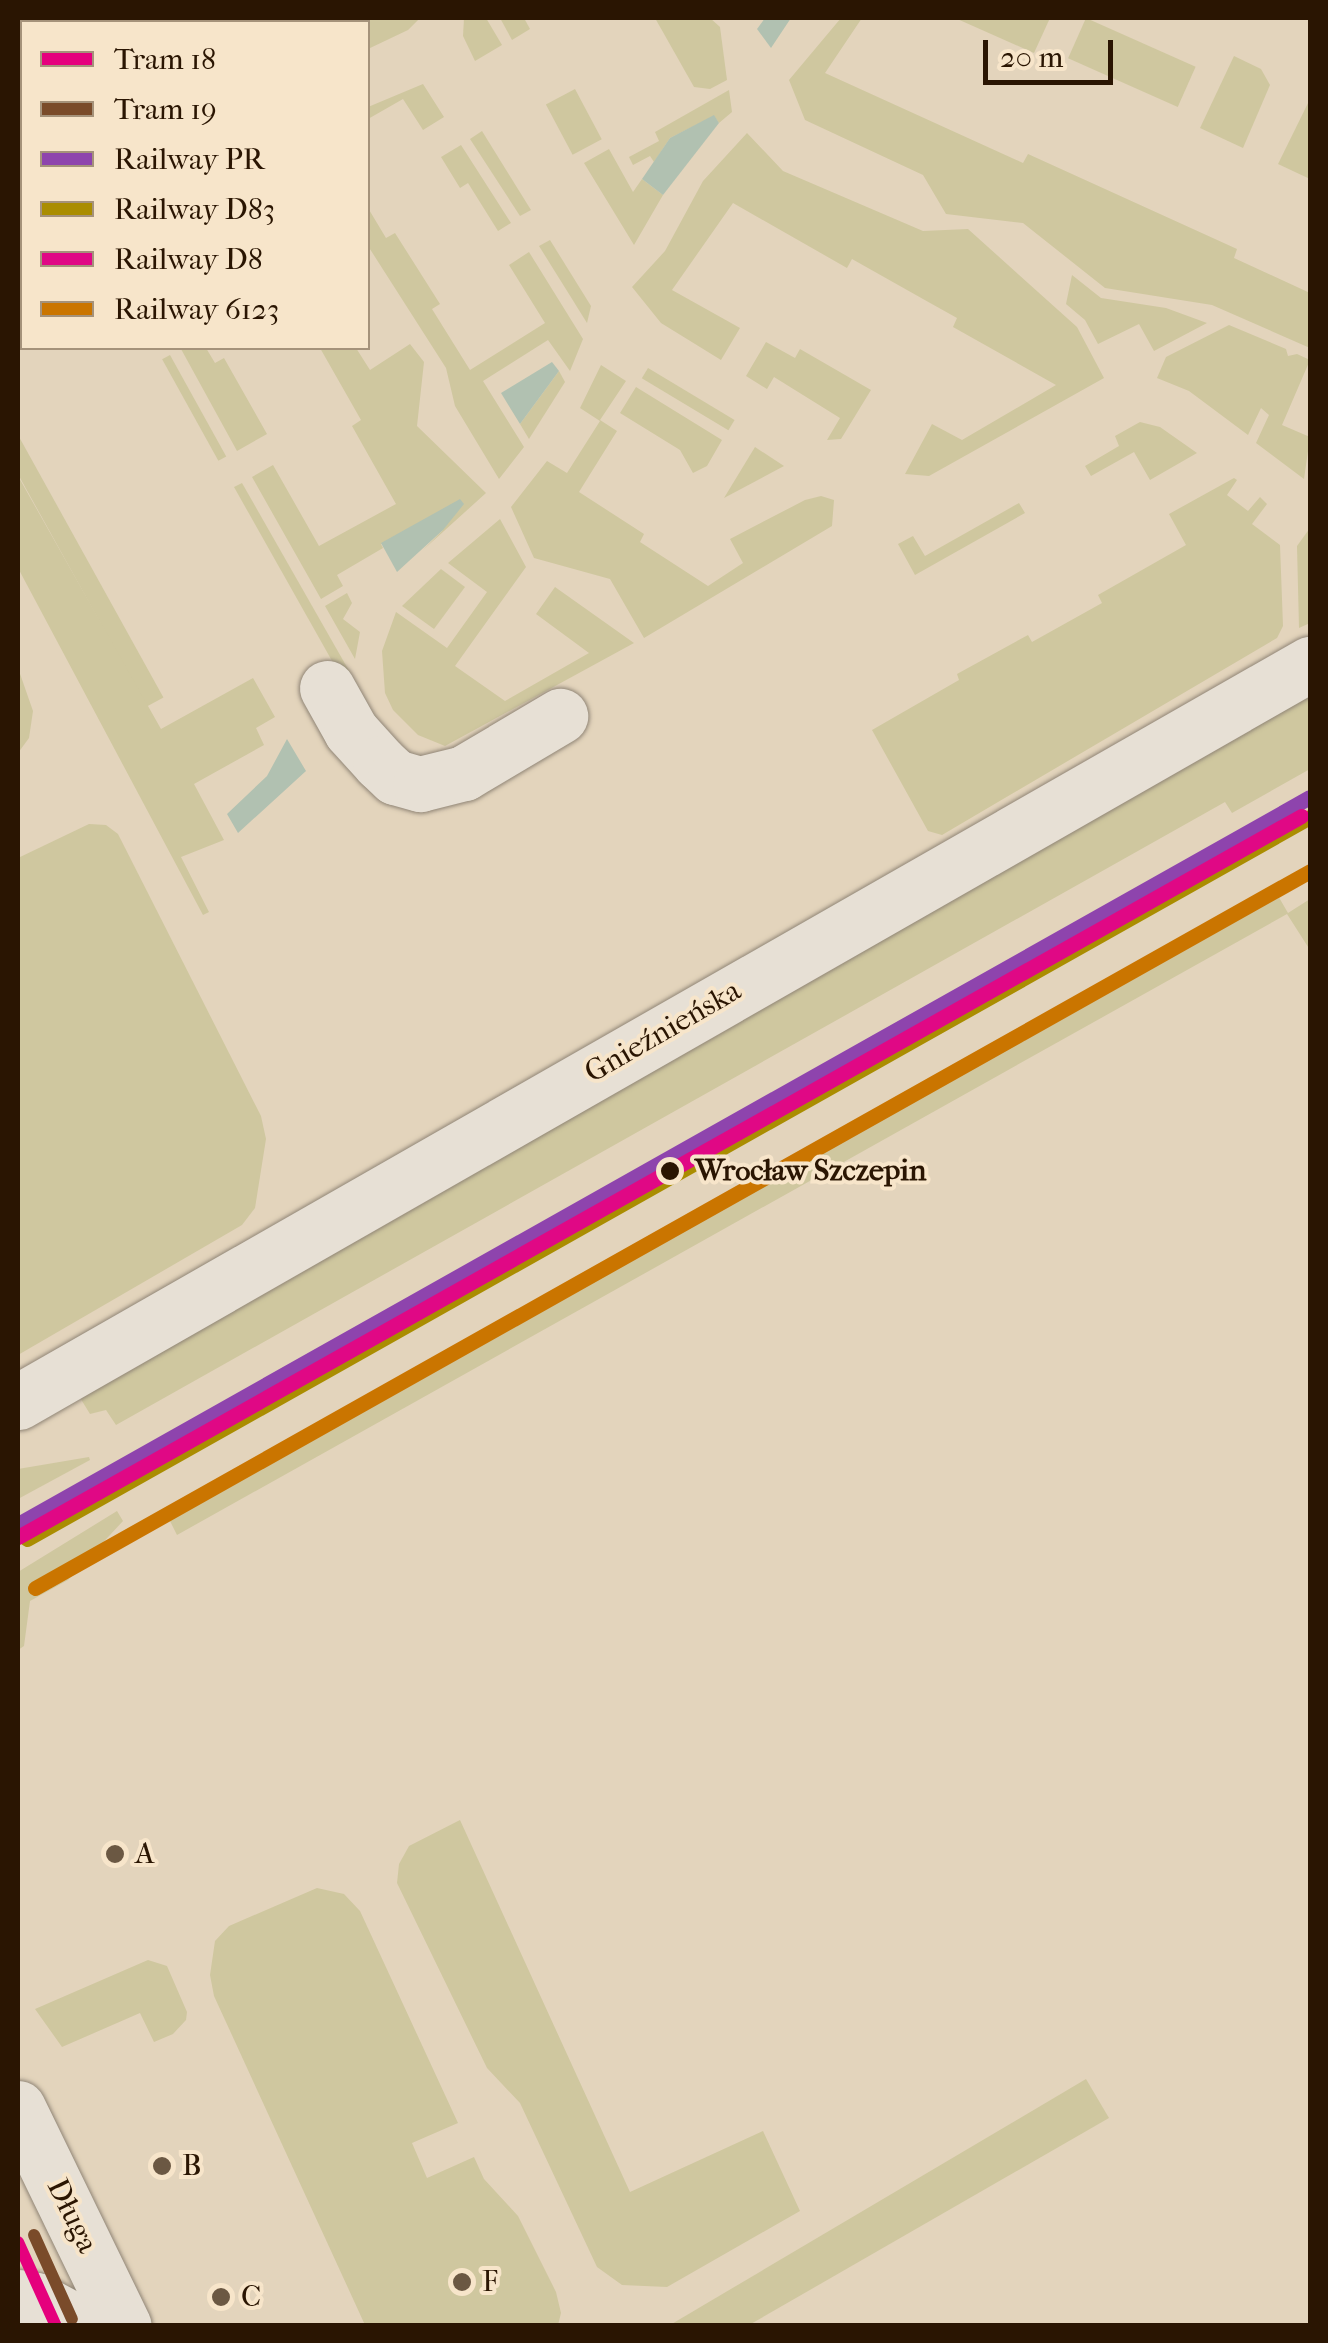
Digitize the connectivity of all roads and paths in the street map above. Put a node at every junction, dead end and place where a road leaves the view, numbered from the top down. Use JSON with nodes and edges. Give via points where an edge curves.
{"nodes":[{"id":1,"x":1310,"y":664,"type":"edge"},
{"id":2,"x":327,"y":688,"type":"dead end"},
{"id":3,"x":560,"y":716,"type":"dead end"},
{"id":4,"x":18,"y":1402,"type":"edge"},
{"id":5,"x":18,"y":2120,"type":"edge"},
{"id":6,"x":18,"y":2297,"type":"edge"},
{"id":7,"x":84,"y":2326,"type":"edge"},
{"id":8,"x":124,"y":2326,"type":"edge"}],
"edges":[{"from":1,"to":4,"type":"street","name":"Gnieźnieńska"},
{"from":2,"to":3,"type":"street","via":[[380,764],[420,784],[464,773]]},
{"from":5,"to":8,"type":"street","name":"Długa"},
{"from":6,"to":7,"type":"street"}]}
